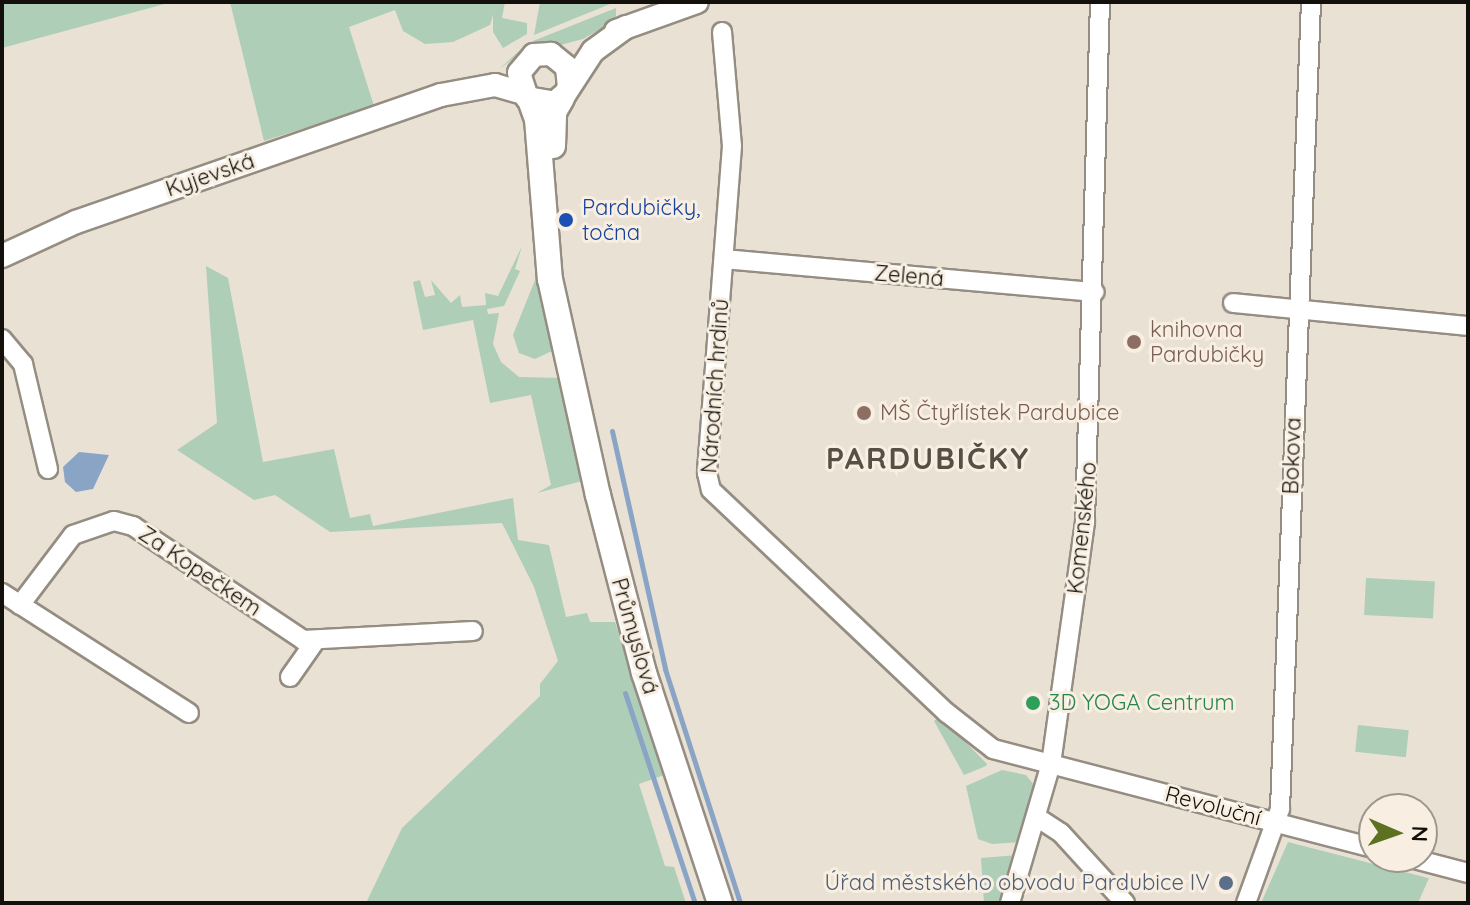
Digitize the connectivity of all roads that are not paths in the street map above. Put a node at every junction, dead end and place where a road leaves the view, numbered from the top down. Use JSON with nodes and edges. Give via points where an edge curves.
{"nodes":[{"id":1,"x":697,"y":2,"type":"edge"},
{"id":2,"x":1100,"y":2,"type":"edge"},
{"id":3,"x":1311,"y":2,"type":"edge"},
{"id":4,"x":626,"y":27,"type":"junction"},
{"id":5,"x":722,"y":32,"type":"dead end"},
{"id":6,"x":537,"y":56,"type":"junction"},
{"id":7,"x":565,"y":92,"type":"junction"},
{"id":8,"x":526,"y":96,"type":"junction"},
{"id":9,"x":422,"y":101,"type":"junction"},
{"id":10,"x":2,"y":256,"type":"edge"},
{"id":11,"x":724,"y":259,"type":"junction"},
{"id":12,"x":1095,"y":292,"type":"junction"},
{"id":13,"x":1233,"y":303,"type":"dead end"},
{"id":14,"x":1297,"y":307,"type":"junction"},
{"id":15,"x":1468,"y":326,"type":"edge"},
{"id":16,"x":2,"y":339,"type":"edge"},
{"id":17,"x":570,"y":363,"type":"junction"},
{"id":18,"x":48,"y":469,"type":"dead end"},
{"id":19,"x":2,"y":593,"type":"edge"},
{"id":20,"x":20,"y":605,"type":"junction"},
{"id":21,"x":473,"y":631,"type":"dead end"},
{"id":22,"x":316,"y":640,"type":"junction"},
{"id":23,"x":290,"y":677,"type":"dead end"},
{"id":24,"x":189,"y":713,"type":"dead end"},
{"id":25,"x":1051,"y":764,"type":"junction"},
{"id":26,"x":1038,"y":818,"type":"junction"},
{"id":27,"x":1278,"y":824,"type":"junction"},
{"id":28,"x":1358,"y":844,"type":"edge"},
{"id":29,"x":1438,"y":865,"type":"edge"},
{"id":30,"x":1468,"y":873,"type":"edge"},
{"id":31,"x":720,"y":903,"type":"edge"},
{"id":32,"x":1010,"y":903,"type":"edge"},
{"id":33,"x":1125,"y":903,"type":"edge"},
{"id":34,"x":1246,"y":903,"type":"edge"}],
"edges":[{"from":1,"to":4,"type":"street","name":"Kyjevská"},
{"from":2,"to":12,"type":"street","name":"Komenského"},
{"from":3,"to":14,"type":"street","name":"Bokova"},
{"from":4,"to":6,"type":"street","name":"Kyjevská","via":[[571,50]]},
{"from":4,"to":7,"type":"street","name":"Kyjevská","via":[[593,51]]},
{"from":5,"to":11,"type":"street","name":"Národních hrdinů","via":[[732,146]]},
{"from":6,"to":7,"type":"street","via":[[567,67]]},
{"from":6,"to":8,"type":"street","via":[[519,73]]},
{"from":6,"to":9,"type":"street","name":"Kyjevská","via":[[514,70]]},
{"from":7,"to":8,"type":"street","via":[[544,104]]},
{"from":7,"to":17,"type":"main road","name":"Průmyslová","via":[[553,118],[553,206]]},
{"from":8,"to":9,"type":"street","name":"Kyjevská","via":[[484,86]]},
{"from":8,"to":17,"type":"main road","name":"Průmyslová","via":[[537,119],[550,279]]},
{"from":9,"to":10,"type":"street","name":"Kyjevská","via":[[76,222]]},
{"from":11,"to":12,"type":"street","name":"Zelená"},
{"from":11,"to":25,"type":"street","name":"Národních hrdinů","via":[[708,485],[959,723],[1002,752]]},
{"from":12,"to":25,"type":"street","name":"Komenského","via":[[1089,480]]},
{"from":13,"to":14,"type":"street"},
{"from":14,"to":15,"type":"street"},
{"from":14,"to":27,"type":"street","name":"Bokova"},
{"from":16,"to":18,"type":"street","via":[[23,364]]},
{"from":17,"to":31,"type":"main road","name":"Průmyslová","via":[[644,673]]},
{"from":19,"to":20,"type":"street"},
{"from":20,"to":22,"type":"street","name":"Za Kopečkem","via":[[73,535],[97,523],[122,522],[303,640]]},
{"from":20,"to":24,"type":"street"},
{"from":21,"to":22,"type":"street","name":"Za Kopečkem"},
{"from":22,"to":23,"type":"street"},
{"from":25,"to":26,"type":"street","name":"Komenského"},
{"from":25,"to":27,"type":"street","name":"Revoluční"},
{"from":26,"to":32,"type":"street","name":"Komenského"},
{"from":26,"to":33,"type":"street","via":[[1061,833]]},
{"from":27,"to":28,"type":"street","name":"Revoluční"},
{"from":27,"to":34,"type":"street","name":"Bokova"},
{"from":29,"to":30,"type":"street"}]}
